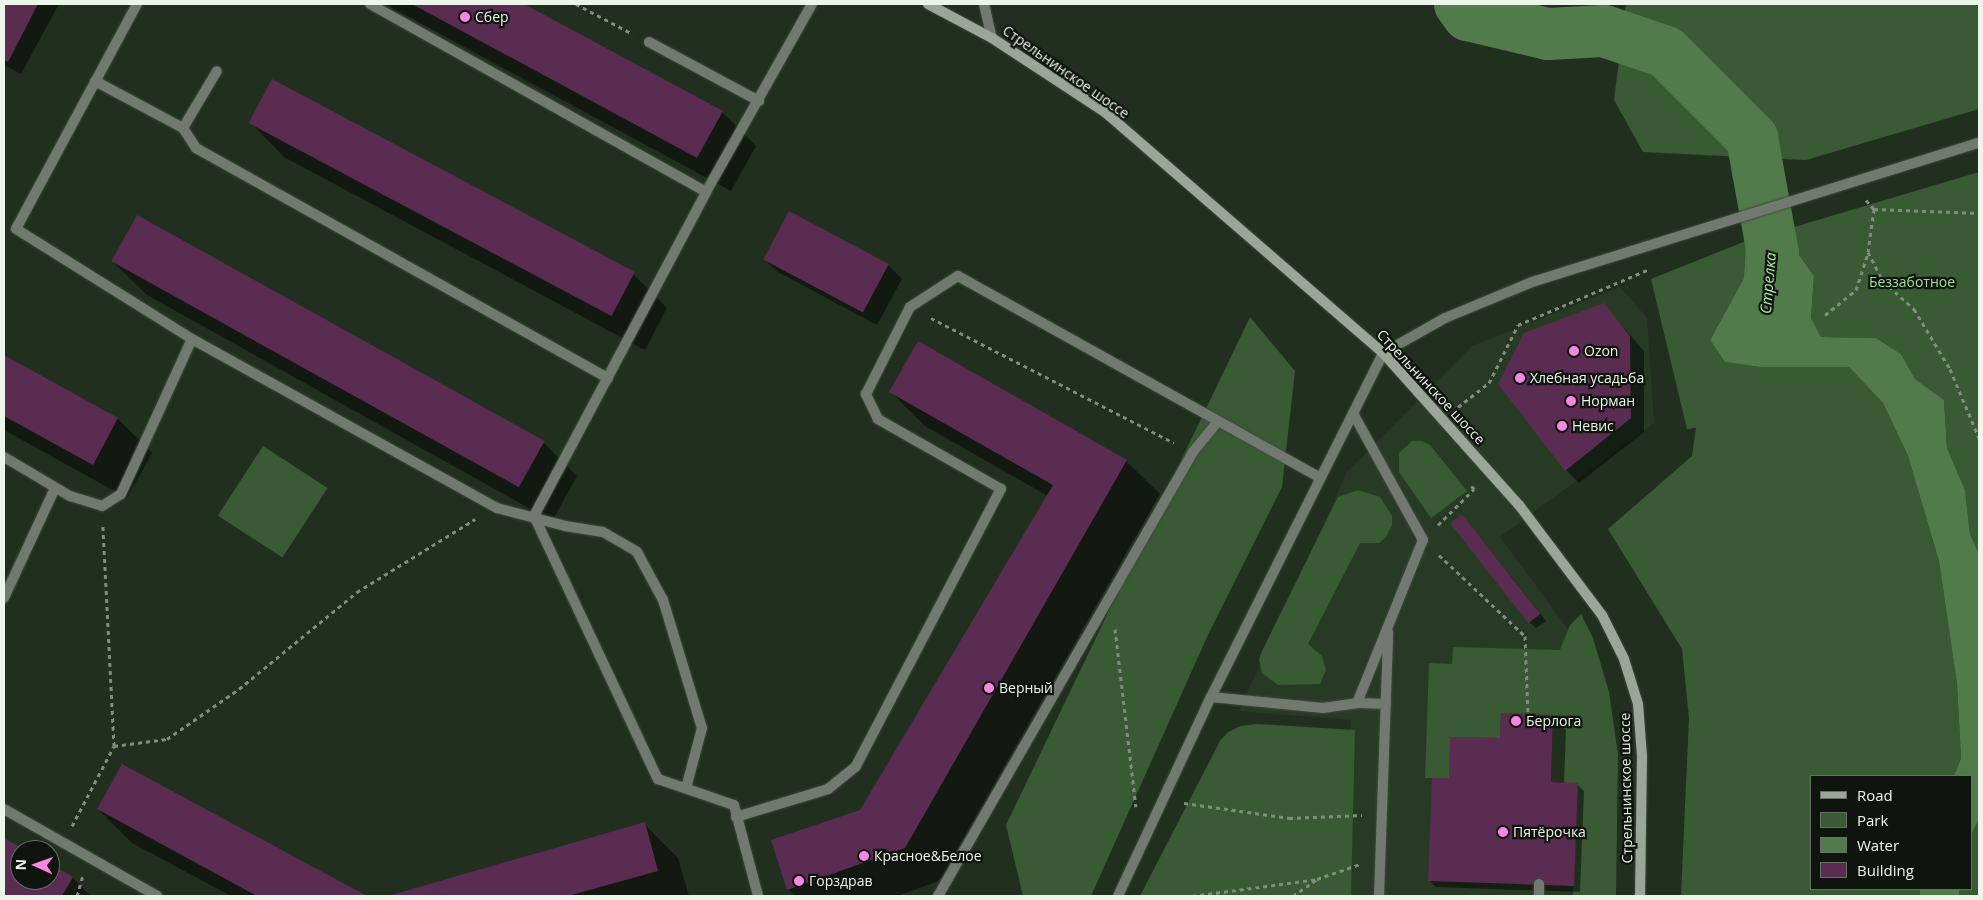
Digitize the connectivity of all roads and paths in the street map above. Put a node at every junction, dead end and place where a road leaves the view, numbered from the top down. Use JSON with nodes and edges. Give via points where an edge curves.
{"nodes":[{"id":1,"x":137,"y":4,"type":"edge"},
{"id":2,"x":370,"y":4,"type":"edge"},
{"id":3,"x":576,"y":4,"type":"edge"},
{"id":4,"x":812,"y":4,"type":"edge"},
{"id":5,"x":928,"y":4,"type":"edge"},
{"id":6,"x":984,"y":4,"type":"edge"},
{"id":7,"x":992,"y":38,"type":"junction"},
{"id":8,"x":649,"y":42,"type":"joint"},
{"id":9,"x":217,"y":71,"type":"dead end"},
{"id":10,"x":95,"y":81,"type":"junction"},
{"id":11,"x":759,"y":101,"type":"junction"},
{"id":12,"x":183,"y":128,"type":"junction"},
{"id":13,"x":1979,"y":143,"type":"edge"},
{"id":14,"x":706,"y":192,"type":"junction"},
{"id":15,"x":1856,"y":201,"type":"dead end"},
{"id":16,"x":1874,"y":209,"type":"junction"},
{"id":17,"x":1979,"y":213,"type":"edge"},
{"id":18,"x":1868,"y":252,"type":"junction"},
{"id":19,"x":1648,"y":269,"type":"dead end"},
{"id":20,"x":910,"y":307,"type":"junction"},
{"id":21,"x":1825,"y":315,"type":"dead end"},
{"id":22,"x":192,"y":339,"type":"junction"},
{"id":23,"x":1384,"y":353,"type":"junction"},
{"id":24,"x":608,"y":378,"type":"junction"},
{"id":25,"x":1353,"y":413,"type":"junction"},
{"id":26,"x":1444,"y":418,"type":"junction"},
{"id":27,"x":1217,"y":422,"type":"junction"},
{"id":28,"x":1979,"y":438,"type":"edge"},
{"id":29,"x":1193,"y":452,"type":"junction"},
{"id":30,"x":4,"y":457,"type":"edge"},
{"id":31,"x":1321,"y":478,"type":"junction"},
{"id":32,"x":1469,"y":482,"type":"dead end"},
{"id":33,"x":55,"y":488,"type":"junction"},
{"id":34,"x":102,"y":506,"type":"junction"},
{"id":35,"x":497,"y":508,"type":"junction"},
{"id":36,"x":534,"y":516,"type":"junction"},
{"id":37,"x":1423,"y":540,"type":"junction"},
{"id":38,"x":1110,"y":594,"type":"junction"},
{"id":39,"x":4,"y":598,"type":"edge"},
{"id":40,"x":1389,"y":625,"type":"junction"},
{"id":41,"x":1211,"y":697,"type":"junction"},
{"id":42,"x":1358,"y":702,"type":"junction"},
{"id":43,"x":1386,"y":704,"type":"junction"},
{"id":44,"x":1528,"y":714,"type":"dead end"},
{"id":45,"x":114,"y":746,"type":"junction"},
{"id":46,"x":686,"y":788,"type":"junction"},
{"id":47,"x":1181,"y":803,"type":"dead end"},
{"id":48,"x":4,"y":809,"type":"edge"},
{"id":49,"x":1136,"y":809,"type":"dead end"},
{"id":50,"x":1356,"y":816,"type":"dead end"},
{"id":51,"x":736,"y":817,"type":"junction"},
{"id":52,"x":63,"y":842,"type":"junction"},
{"id":53,"x":1347,"y":868,"type":"dead end"},
{"id":54,"x":1317,"y":879,"type":"junction"},
{"id":55,"x":1539,"y":884,"type":"dead end"},
{"id":56,"x":157,"y":896,"type":"edge"},
{"id":57,"x":758,"y":896,"type":"edge"},
{"id":58,"x":938,"y":896,"type":"edge"},
{"id":59,"x":1118,"y":896,"type":"edge"},
{"id":60,"x":1192,"y":896,"type":"edge"},
{"id":61,"x":1293,"y":896,"type":"edge"},
{"id":62,"x":1379,"y":896,"type":"edge"},
{"id":63,"x":1539,"y":896,"type":"edge"},
{"id":64,"x":1640,"y":896,"type":"edge"}],
"edges":[{"from":1,"to":10,"type":"street"},
{"from":2,"to":14,"type":"street"},
{"from":3,"to":8,"type":"path"},
{"from":4,"to":11,"type":"street"},
{"from":5,"to":7,"type":"main road","name":"Стрельнинское шоссе"},
{"from":6,"to":7,"type":"street"},
{"from":7,"to":23,"type":"main road","name":"Стрельнинское шоссе","via":[[1106,113]]},
{"from":8,"to":11,"type":"street"},
{"from":9,"to":12,"type":"street"},
{"from":10,"to":12,"type":"street"},
{"from":10,"to":22,"type":"street","via":[[16,229]]},
{"from":11,"to":14,"type":"street"},
{"from":12,"to":24,"type":"street","via":[[196,148]]},
{"from":13,"to":23,"type":"street","via":[[1532,282],[1445,318]]},
{"from":14,"to":24,"type":"street"},
{"from":15,"to":16,"type":"path","via":[[1865,199]]},
{"from":16,"to":17,"type":"path"},
{"from":16,"to":18,"type":"path"},
{"from":18,"to":21,"type":"path","via":[[1856,290]]},
{"from":18,"to":28,"type":"path","via":[[1883,281],[1914,309],[1930,335],[1950,369]]},
{"from":19,"to":26,"type":"path","via":[[1518,325],[1489,383]]},
{"from":20,"to":27,"type":"street","via":[[958,276]]},
{"from":20,"to":29,"type":"path"},
{"from":20,"to":51,"type":"street","via":[[866,394],[878,419],[1001,489],[856,766],[828,789]]},
{"from":22,"to":34,"type":"street","via":[[121,494]]},
{"from":22,"to":35,"type":"street"},
{"from":23,"to":25,"type":"street"},
{"from":23,"to":26,"type":"main road","name":"Стрельнинское шоссе"},
{"from":24,"to":36,"type":"street"},
{"from":25,"to":31,"type":"street"},
{"from":25,"to":37,"type":"street"},
{"from":26,"to":64,"type":"main road","name":"Стрельнинское шоссе","via":[[1519,505],[1602,615],[1624,660],[1638,704],[1641,747]]},
{"from":27,"to":29,"type":"street"},
{"from":27,"to":31,"type":"street"},
{"from":29,"to":38,"type":"street"},
{"from":30,"to":33,"type":"street"},
{"from":31,"to":41,"type":"street"},
{"from":32,"to":37,"type":"path","via":[[1474,489]]},
{"from":33,"to":34,"type":"street"},
{"from":33,"to":39,"type":"street"},
{"from":34,"to":45,"type":"path"},
{"from":35,"to":36,"type":"street"},
{"from":35,"to":45,"type":"path","via":[[357,592],[253,677],[167,739]]},
{"from":36,"to":46,"type":"street","via":[[658,779]]},
{"from":36,"to":46,"type":"street","via":[[603,532],[637,552],[663,600],[702,728]]},
{"from":37,"to":40,"type":"street"},
{"from":37,"to":44,"type":"path","via":[[1525,636]]},
{"from":38,"to":49,"type":"path"},
{"from":38,"to":58,"type":"street"},
{"from":40,"to":42,"type":"street"},
{"from":40,"to":43,"type":"street"},
{"from":41,"to":42,"type":"street","via":[[1323,708]]},
{"from":41,"to":59,"type":"street"},
{"from":42,"to":43,"type":"street"},
{"from":43,"to":62,"type":"street"},
{"from":45,"to":52,"type":"path"},
{"from":46,"to":51,"type":"street","via":[[734,805]]},
{"from":47,"to":50,"type":"path","via":[[1289,818]]},
{"from":48,"to":52,"type":"street"},
{"from":51,"to":57,"type":"street"},
{"from":52,"to":56,"type":"street"},
{"from":53,"to":54,"type":"path"},
{"from":54,"to":60,"type":"path"},
{"from":54,"to":61,"type":"path"},
{"from":55,"to":63,"type":"street"}]}
